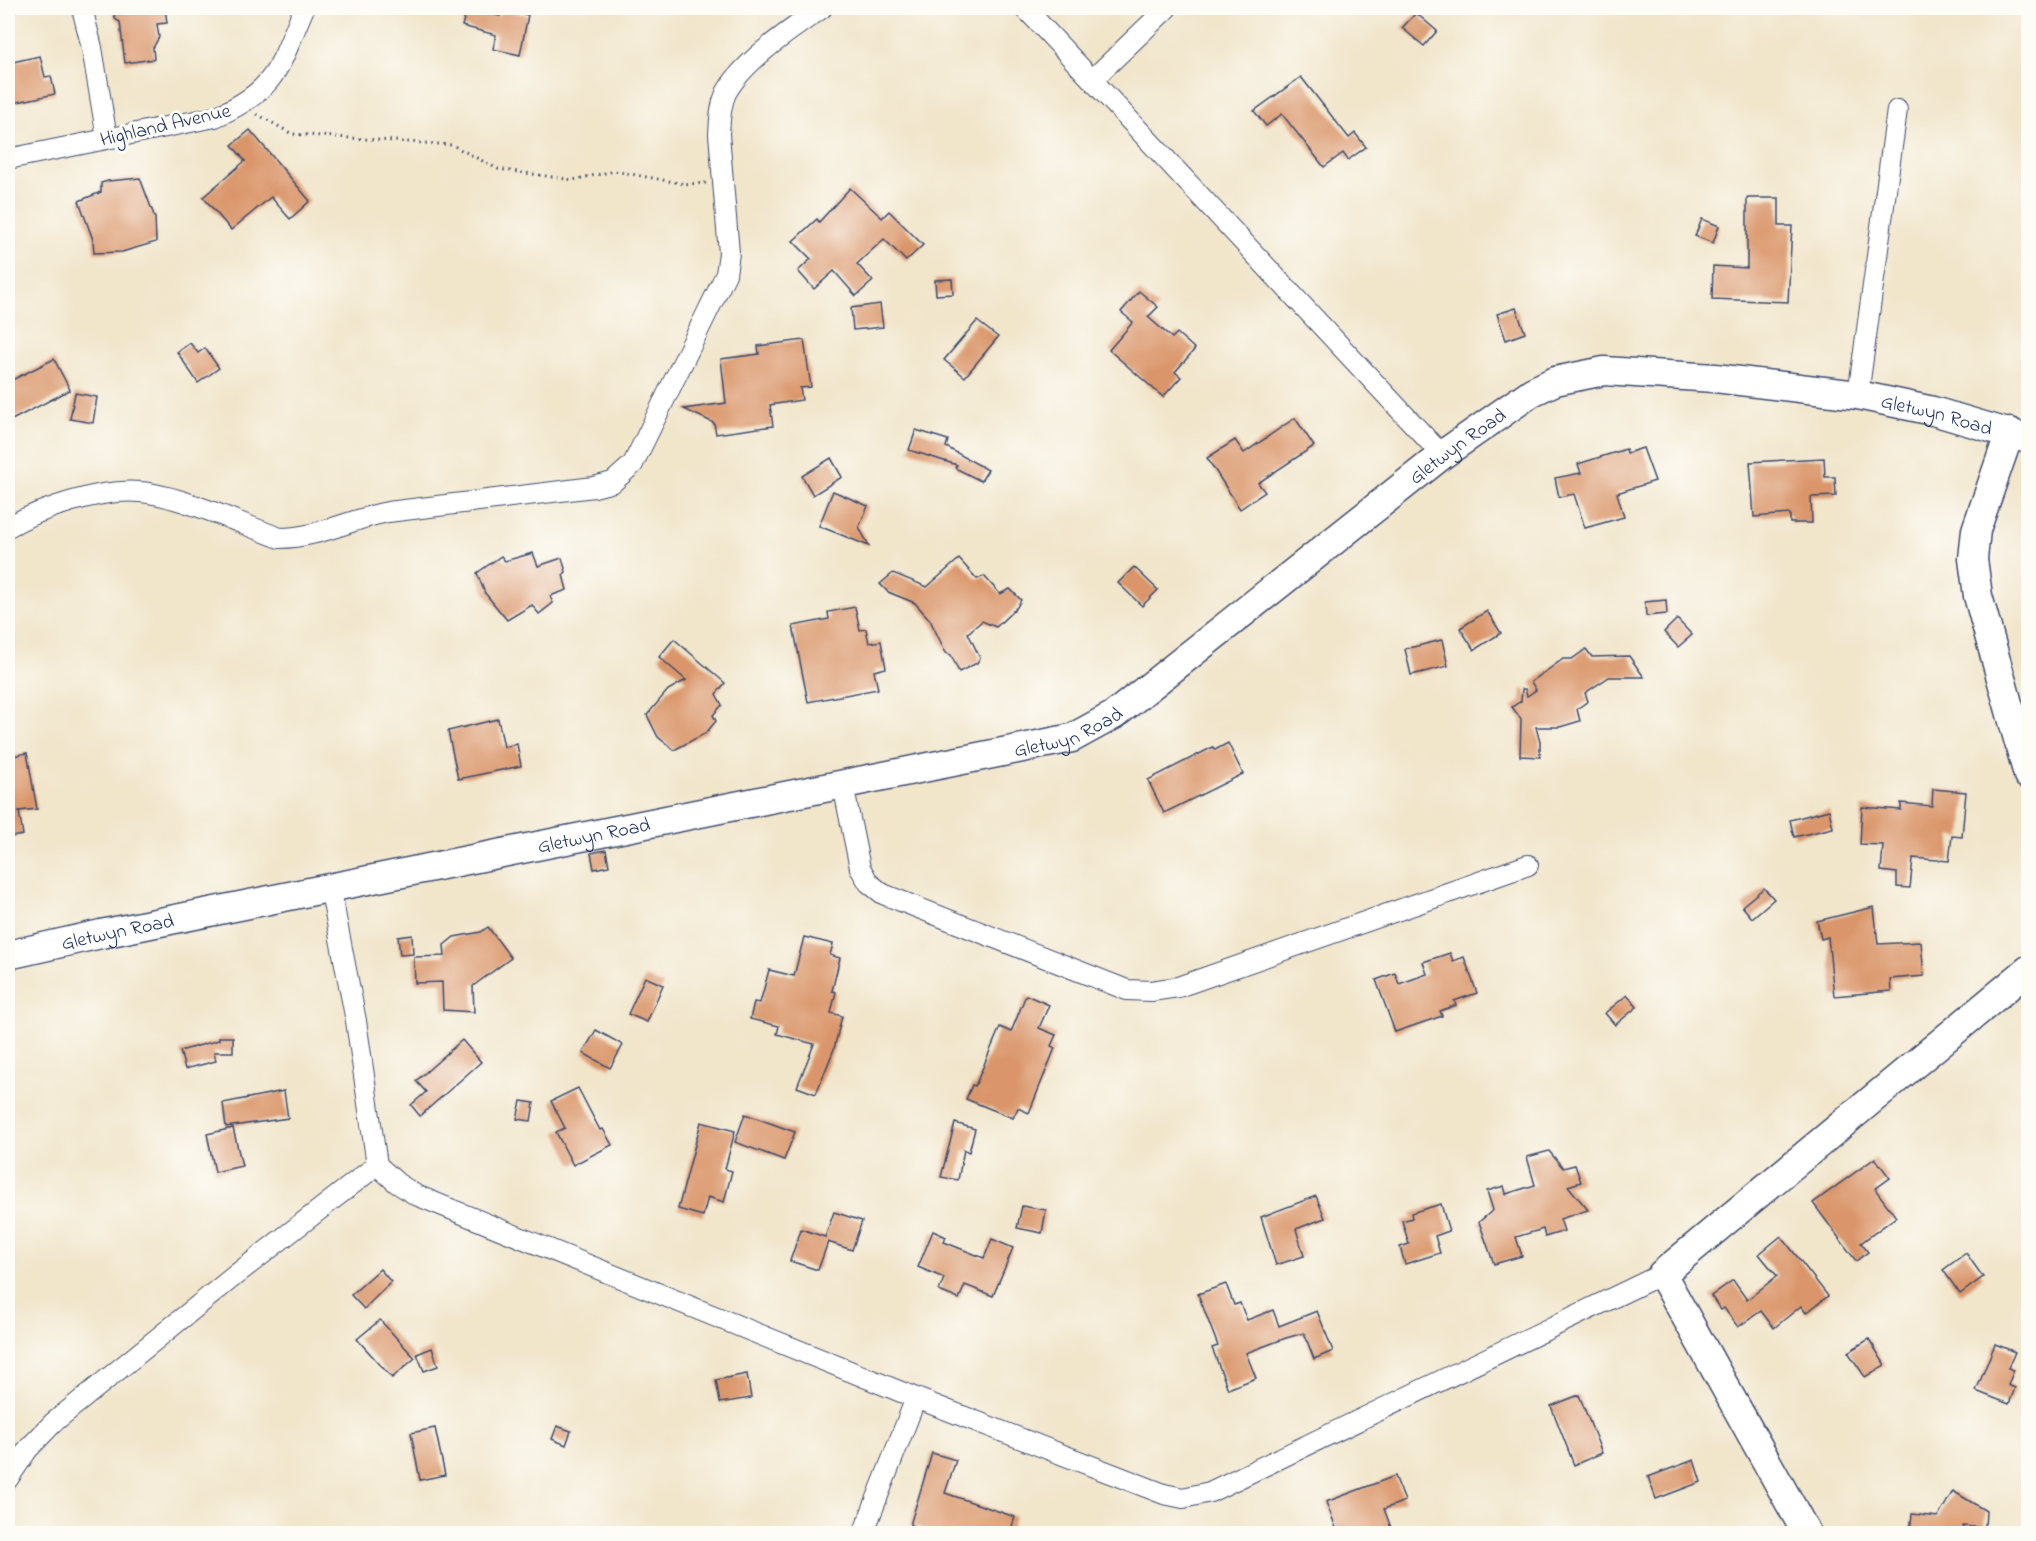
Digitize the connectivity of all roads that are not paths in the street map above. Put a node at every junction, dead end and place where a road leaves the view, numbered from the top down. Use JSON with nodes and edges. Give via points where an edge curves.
{"nodes":[{"id":1,"x":82,"y":8,"type":"edge"},
{"id":2,"x":304,"y":8,"type":"edge"},
{"id":3,"x":822,"y":8,"type":"edge"},
{"id":4,"x":1025,"y":8,"type":"edge"},
{"id":5,"x":1167,"y":8,"type":"edge"},
{"id":6,"x":1092,"y":80,"type":"junction"},
{"id":7,"x":1897,"y":110,"type":"dead end"},
{"id":8,"x":107,"y":138,"type":"junction"},
{"id":9,"x":8,"y":159,"type":"edge"},
{"id":10,"x":1858,"y":395,"type":"junction"},
{"id":11,"x":2019,"y":435,"type":"edge"},
{"id":12,"x":1442,"y":455,"type":"junction"},
{"id":13,"x":8,"y":527,"type":"edge"},
{"id":14,"x":2028,"y":775,"type":"edge"},
{"id":15,"x":843,"y":784,"type":"junction"},
{"id":16,"x":1528,"y":865,"type":"dead end"},
{"id":17,"x":330,"y":887,"type":"junction"},
{"id":18,"x":8,"y":955,"type":"edge"},
{"id":19,"x":2028,"y":970,"type":"edge"},
{"id":20,"x":378,"y":1165,"type":"junction"},
{"id":21,"x":1662,"y":1274,"type":"junction"},
{"id":22,"x":916,"y":1398,"type":"junction"},
{"id":23,"x":8,"y":1479,"type":"edge"},
{"id":24,"x":863,"y":1533,"type":"edge"},
{"id":25,"x":1807,"y":1533,"type":"edge"}],
"edges":[{"from":1,"to":8,"type":"street"},
{"from":2,"to":8,"type":"street","name":"Highland Avenue","via":[[275,75],[242,106],[215,117]]},
{"from":3,"to":13,"type":"street","via":[[739,74],[725,95],[719,134],[729,253],[726,274],[633,464],[613,482],[388,512],[297,538],[280,538],[138,491],[51,507]]},
{"from":4,"to":6,"type":"street"},
{"from":5,"to":6,"type":"street"},
{"from":6,"to":12,"type":"street"},
{"from":7,"to":10,"type":"street"},
{"from":8,"to":9,"type":"street","name":"Highland Avenue"},
{"from":10,"to":11,"type":"street","name":"Gletwyn Road"},
{"from":10,"to":12,"type":"street","name":"Gletwyn Road","via":[[1715,378],[1604,371],[1577,374],[1532,392]]},
{"from":11,"to":14,"type":"street","via":[[1976,530],[1973,559],[1978,596]]},
{"from":12,"to":15,"type":"street","name":"Gletwyn Road","via":[[1089,731],[1054,743]]},
{"from":15,"to":16,"type":"street","via":[[860,868],[869,883],[883,894],[1127,990],[1151,992],[1178,987]]},
{"from":15,"to":17,"type":"street","name":"Gletwyn Road"},
{"from":17,"to":18,"type":"street","name":"Gletwyn Road"},
{"from":17,"to":20,"type":"street"},
{"from":19,"to":21,"type":"street"},
{"from":20,"to":22,"type":"street","via":[[416,1195]]},
{"from":20,"to":23,"type":"street","via":[[54,1422],[28,1449]]},
{"from":21,"to":22,"type":"street","via":[[1200,1496],[1164,1494]]},
{"from":21,"to":25,"type":"street"},
{"from":22,"to":24,"type":"street"}]}
